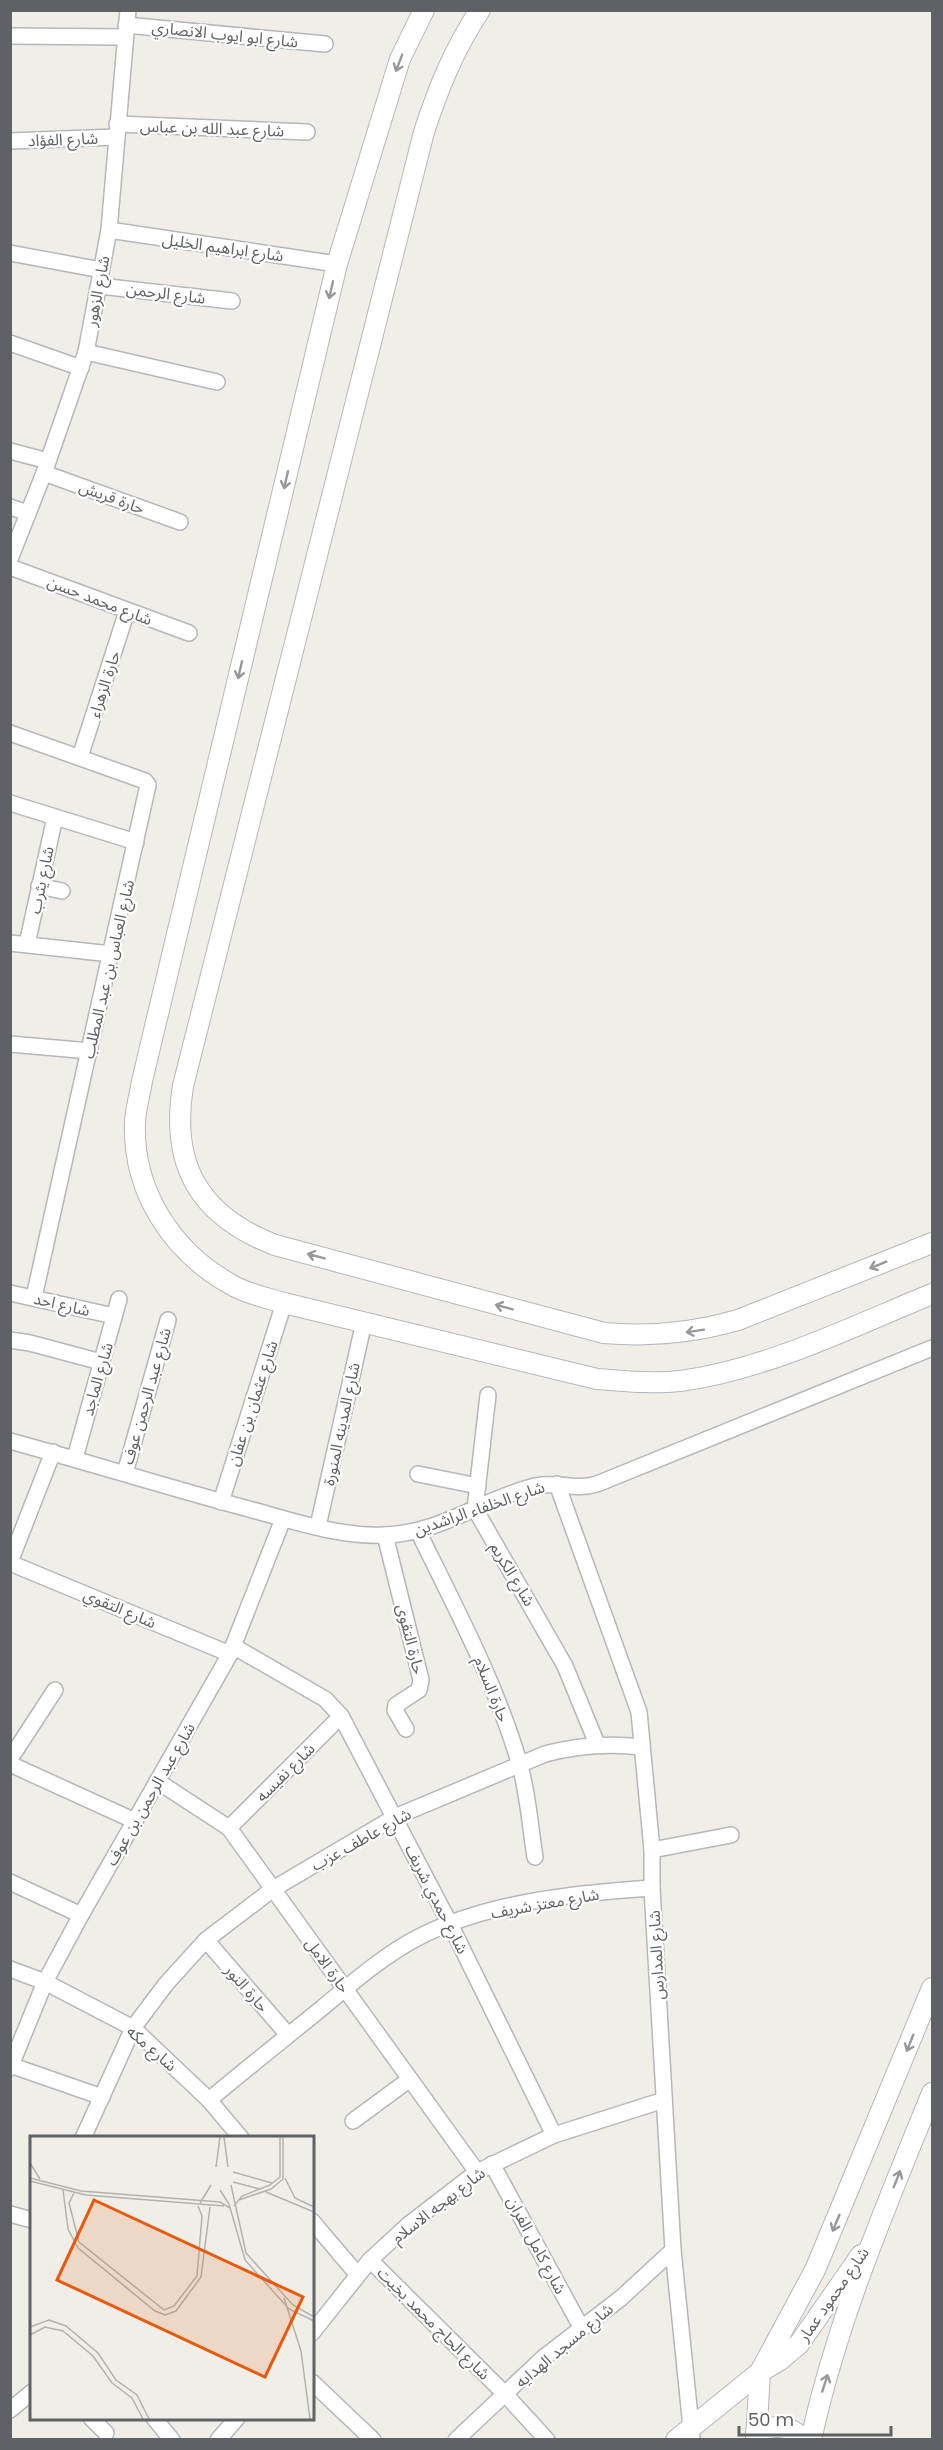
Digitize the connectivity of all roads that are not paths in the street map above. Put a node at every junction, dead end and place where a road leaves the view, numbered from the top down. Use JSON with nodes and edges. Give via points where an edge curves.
{"nodes":[{"id":1,"x":424,"y":10,"type":"edge"},
{"id":2,"x":480,"y":10,"type":"edge"},
{"id":3,"x":126,"y":24,"type":"edge"},
{"id":4,"x":10,"y":36,"type":"edge"},
{"id":5,"x":325,"y":44,"type":"dead end"},
{"id":6,"x":116,"y":130,"type":"junction"},
{"id":7,"x":307,"y":132,"type":"dead end"},
{"id":8,"x":10,"y":141,"type":"edge"},
{"id":9,"x":109,"y":230,"type":"junction"},
{"id":10,"x":10,"y":253,"type":"edge"},
{"id":11,"x":338,"y":264,"type":"junction"},
{"id":12,"x":101,"y":270,"type":"junction"},
{"id":13,"x":100,"y":286,"type":"junction"},
{"id":14,"x":232,"y":301,"type":"dead end"},
{"id":15,"x":10,"y":343,"type":"edge"},
{"id":16,"x":86,"y":352,"type":"junction"},
{"id":17,"x":81,"y":368,"type":"junction"},
{"id":18,"x":217,"y":382,"type":"dead end"},
{"id":19,"x":10,"y":451,"type":"edge"},
{"id":20,"x":46,"y":467,"type":"junction"},
{"id":21,"x":10,"y":507,"type":"edge"},
{"id":22,"x":28,"y":513,"type":"junction"},
{"id":23,"x":180,"y":522,"type":"dead end"},
{"id":24,"x":10,"y":559,"type":"edge"},
{"id":25,"x":10,"y":567,"type":"edge"},
{"id":26,"x":128,"y":611,"type":"junction"},
{"id":27,"x":189,"y":633,"type":"dead end"},
{"id":28,"x":10,"y":733,"type":"edge"},
{"id":29,"x":80,"y":757,"type":"junction"},
{"id":30,"x":10,"y":803,"type":"edge"},
{"id":31,"x":55,"y":817,"type":"junction"},
{"id":32,"x":136,"y":842,"type":"junction"},
{"id":33,"x":39,"y":886,"type":"junction"},
{"id":34,"x":62,"y":891,"type":"dead end"},
{"id":35,"x":10,"y":943,"type":"edge"},
{"id":36,"x":27,"y":944,"type":"junction"},
{"id":37,"x":111,"y":954,"type":"junction"},
{"id":38,"x":10,"y":1044,"type":"edge"},
{"id":39,"x":90,"y":1051,"type":"junction"},
{"id":40,"x":933,"y":1243,"type":"edge"},
{"id":41,"x":10,"y":1293,"type":"edge"},
{"id":42,"x":933,"y":1294,"type":"edge"},
{"id":43,"x":34,"y":1297,"type":"junction"},
{"id":44,"x":119,"y":1299,"type":"dead end"},
{"id":45,"x":284,"y":1303,"type":"junction"},
{"id":46,"x":114,"y":1316,"type":"junction"},
{"id":47,"x":168,"y":1320,"type":"dead end"},
{"id":48,"x":364,"y":1323,"type":"junction"},
{"id":49,"x":10,"y":1340,"type":"edge"},
{"id":50,"x":933,"y":1348,"type":"edge"},
{"id":51,"x":102,"y":1362,"type":"junction"},
{"id":52,"x":488,"y":1395,"type":"dead end"},
{"id":53,"x":10,"y":1441,"type":"edge"},
{"id":54,"x":53,"y":1452,"type":"junction"},
{"id":55,"x":75,"y":1458,"type":"junction"},
{"id":56,"x":125,"y":1473,"type":"junction"},
{"id":57,"x":418,"y":1474,"type":"dead end"},
{"id":58,"x":557,"y":1484,"type":"junction"},
{"id":59,"x":478,"y":1486,"type":"junction"},
{"id":60,"x":221,"y":1502,"type":"junction"},
{"id":61,"x":475,"y":1509,"type":"junction"},
{"id":62,"x":283,"y":1518,"type":"junction"},
{"id":63,"x":318,"y":1526,"type":"junction"},
{"id":64,"x":418,"y":1531,"type":"junction"},
{"id":65,"x":384,"y":1535,"type":"junction"},
{"id":66,"x":10,"y":1562,"type":"edge"},
{"id":67,"x":232,"y":1650,"type":"junction"},
{"id":68,"x":55,"y":1690,"type":"dead end"},
{"id":69,"x":340,"y":1716,"type":"junction"},
{"id":70,"x":406,"y":1729,"type":"dead end"},
{"id":71,"x":597,"y":1744,"type":"junction"},
{"id":72,"x":642,"y":1747,"type":"junction"},
{"id":73,"x":10,"y":1761,"type":"edge"},
{"id":74,"x":520,"y":1764,"type":"junction"},
{"id":75,"x":157,"y":1781,"type":"junction"},
{"id":76,"x":395,"y":1817,"type":"junction"},
{"id":77,"x":135,"y":1821,"type":"junction"},
{"id":78,"x":229,"y":1828,"type":"junction"},
{"id":79,"x":731,"y":1835,"type":"dead end"},
{"id":80,"x":652,"y":1850,"type":"junction"},
{"id":81,"x":535,"y":1857,"type":"dead end"},
{"id":82,"x":10,"y":1882,"type":"edge"},
{"id":83,"x":652,"y":1888,"type":"junction"},
{"id":84,"x":273,"y":1889,"type":"junction"},
{"id":85,"x":81,"y":1915,"type":"junction"},
{"id":86,"x":450,"y":1924,"type":"junction"},
{"id":87,"x":206,"y":1940,"type":"junction"},
{"id":88,"x":10,"y":1969,"type":"edge"},
{"id":89,"x":45,"y":1982,"type":"junction"},
{"id":90,"x":933,"y":1988,"type":"edge"},
{"id":91,"x":345,"y":1989,"type":"junction"},
{"id":92,"x":133,"y":2028,"type":"junction"},
{"id":93,"x":288,"y":2035,"type":"junction"},
{"id":94,"x":11,"y":2066,"type":"edge"},
{"id":95,"x":410,"y":2079,"type":"junction"},
{"id":96,"x":933,"y":2093,"type":"edge"},
{"id":97,"x":102,"y":2097,"type":"junction"},
{"id":98,"x":209,"y":2100,"type":"junction"},
{"id":99,"x":664,"y":2100,"type":"junction"},
{"id":100,"x":353,"y":2121,"type":"dead end"},
{"id":101,"x":554,"y":2134,"type":"junction"},
{"id":102,"x":84,"y":2136,"type":"edge"},
{"id":103,"x":239,"y":2136,"type":"edge"},
{"id":104,"x":492,"y":2164,"type":"junction"},
{"id":105,"x":477,"y":2172,"type":"junction"},
{"id":106,"x":10,"y":2214,"type":"edge"},
{"id":107,"x":30,"y":2219,"type":"edge"},
{"id":108,"x":314,"y":2223,"type":"edge"},
{"id":109,"x":874,"y":2235,"type":"junction"},
{"id":110,"x":673,"y":2250,"type":"junction"},
{"id":111,"x":370,"y":2260,"type":"junction"},
{"id":112,"x":357,"y":2274,"type":"junction"},
{"id":113,"x":581,"y":2327,"type":"junction"},
{"id":114,"x":314,"y":2329,"type":"edge"},
{"id":115,"x":760,"y":2372,"type":"junction"},
{"id":116,"x":314,"y":2384,"type":"edge"},
{"id":117,"x":30,"y":2394,"type":"edge"},
{"id":118,"x":505,"y":2394,"type":"junction"},
{"id":119,"x":10,"y":2410,"type":"edge"},
{"id":120,"x":93,"y":2420,"type":"edge"},
{"id":121,"x":156,"y":2420,"type":"edge"},
{"id":122,"x":236,"y":2420,"type":"edge"},
{"id":123,"x":106,"y":2433,"type":"dead end"},
{"id":124,"x":687,"y":2435,"type":"edge"},
{"id":125,"x":756,"y":2436,"type":"edge"},
{"id":126,"x":222,"y":2438,"type":"edge"},
{"id":127,"x":172,"y":2439,"type":"edge"},
{"id":128,"x":373,"y":2439,"type":"edge"},
{"id":129,"x":456,"y":2439,"type":"edge"},
{"id":130,"x":547,"y":2439,"type":"edge"},
{"id":131,"x":804,"y":2439,"type":"edge"},
{"id":132,"x":811,"y":2439,"type":"edge"}],
"edges":[{"from":1,"to":11,"type":"street","one_way":true,"via":[[400,59]]},
{"from":40,"to":2,"type":"street","one_way":true,"via":[[738,1320],[672,1335],[604,1334],[257,1238],[224,1218],[204,1197],[189,1172],[181,1144],[183,1086],[424,132],[440,83]]},
{"from":3,"to":4,"type":"street","name":"شارع ابو ايوب الانصاري"},
{"from":3,"to":5,"type":"street","name":"شارع ابو ايوب الانصاري"},
{"from":3,"to":6,"type":"street","name":"شارع الزهور"},
{"from":6,"to":7,"type":"street","name":"شارع عبد الله بن عباس"},
{"from":6,"to":8,"type":"street","name":"شارع الفؤاد"},
{"from":6,"to":9,"type":"street","name":"شارع الزهور"},
{"from":9,"to":11,"type":"street","name":"شارع ابراهيم الخليل"},
{"from":9,"to":12,"type":"street","name":"شارع الزهور"},
{"from":10,"to":12,"type":"street"},
{"from":11,"to":45,"type":"street","one_way":true,"via":[[135,1121],[138,1161],[150,1201],[171,1236],[199,1265],[234,1287]]},
{"from":12,"to":13,"type":"street","name":"شارع الزهور"},
{"from":13,"to":14,"type":"street","name":"شارع الرحمن"},
{"from":13,"to":16,"type":"street","name":"شارع الزهور"},
{"from":15,"to":17,"type":"street"},
{"from":16,"to":17,"type":"street","name":"شارع الزهور"},
{"from":16,"to":18,"type":"street"},
{"from":17,"to":20,"type":"street","name":"شارع الزهور"},
{"from":19,"to":20,"type":"street","name":"حارة قريش"},
{"from":20,"to":22,"type":"street","name":"شارع الزهور"},
{"from":20,"to":23,"type":"street","name":"حارة قريش"},
{"from":21,"to":22,"type":"street"},
{"from":22,"to":24,"type":"street","name":"شارع الزهور"},
{"from":25,"to":26,"type":"street","name":"شارع محمد حسن"},
{"from":26,"to":27,"type":"street","name":"شارع محمد حسن"},
{"from":26,"to":29,"type":"street","name":"حارة الزهراء"},
{"from":28,"to":29,"type":"street","name":"شارع العباس بن عبد المطلب"},
{"from":29,"to":32,"type":"street","name":"شارع العباس بن عبد المطلب","via":[[147,783]]},
{"from":30,"to":31,"type":"street"},
{"from":31,"to":32,"type":"street"},
{"from":31,"to":33,"type":"street","name":"شارع يثرب"},
{"from":32,"to":37,"type":"street","name":"شارع العباس بن عبد المطلب"},
{"from":33,"to":34,"type":"street"},
{"from":33,"to":36,"type":"street","name":"شارع يثرب"},
{"from":35,"to":36,"type":"street"},
{"from":36,"to":37,"type":"street"},
{"from":37,"to":39,"type":"street","name":"شارع العباس بن عبد المطلب"},
{"from":38,"to":39,"type":"street"},
{"from":39,"to":43,"type":"street","name":"شارع العباس بن عبد المطلب"},
{"from":41,"to":43,"type":"street","name":"شارع احد"},
{"from":42,"to":48,"type":"street","via":[[756,1363],[718,1375],[678,1381],[597,1379]]},
{"from":43,"to":46,"type":"street","name":"شارع احد"},
{"from":44,"to":46,"type":"street","name":"شارع الماجد"},
{"from":45,"to":48,"type":"street"},
{"from":45,"to":60,"type":"street","name":"شارع عثمان بن عفان"},
{"from":46,"to":51,"type":"street","name":"شارع الماجد"},
{"from":47,"to":56,"type":"street","name":"شارع عبد الرحمن عوف"},
{"from":48,"to":63,"type":"street","name":"شارع المدينه المنورة"},
{"from":49,"to":51,"type":"street"},
{"from":50,"to":58,"type":"street","name":"شارع الخلفاء الراشدين","via":[[597,1484],[570,1488]]},
{"from":51,"to":55,"type":"street","name":"شارع الماجد"},
{"from":52,"to":59,"type":"street"},
{"from":53,"to":54,"type":"street","name":"شارع الخلفاء الراشدين"},
{"from":54,"to":55,"type":"street","name":"شارع الخلفاء الراشدين"},
{"from":54,"to":66,"type":"street"},
{"from":55,"to":56,"type":"street","name":"شارع الخلفاء الراشدين"},
{"from":56,"to":60,"type":"street","name":"شارع الخلفاء الراشدين"},
{"from":57,"to":59,"type":"street"},
{"from":58,"to":61,"type":"street","name":"شارع الخلفاء الراشدين","via":[[532,1487]]},
{"from":58,"to":72,"type":"street","name":"شارع المدارس","via":[[639,1712]]},
{"from":59,"to":61,"type":"street"},
{"from":60,"to":62,"type":"street","name":"شارع الخلفاء الراشدين"},
{"from":61,"to":64,"type":"street","name":"شارع الخلفاء الراشدين"},
{"from":61,"to":71,"type":"street","name":"شارع الكريم","via":[[565,1666]]},
{"from":62,"to":63,"type":"street","name":"شارع الخلفاء الراشدين"},
{"from":62,"to":67,"type":"street","name":"شارع عبد الرحمن بن عوف"},
{"from":63,"to":65,"type":"street","name":"شارع الخلفاء الراشدين","via":[[351,1534]]},
{"from":64,"to":65,"type":"street","name":"شارع الخلفاء الراشدين"},
{"from":64,"to":74,"type":"street","name":"حارة السلام","via":[[486,1670]]},
{"from":65,"to":70,"type":"street","name":"حارة التقوى","via":[[422,1680],[419,1690],[396,1705]]},
{"from":66,"to":67,"type":"street","name":"شارع التقوي"},
{"from":67,"to":69,"type":"street","name":"شارع حمدي شريف","via":[[326,1699]]},
{"from":67,"to":75,"type":"street","name":"شارع عبد الرحمن بن عوف"},
{"from":68,"to":73,"type":"street"},
{"from":69,"to":76,"type":"street","name":"شارع حمدي شريف"},
{"from":69,"to":78,"type":"street","name":"شارع نفيسه"},
{"from":71,"to":72,"type":"street","name":"شارع عاطف عزب"},
{"from":71,"to":74,"type":"street","name":"شارع عاطف عزب","via":[[571,1747]]},
{"from":72,"to":80,"type":"street","name":"شارع المدارس"},
{"from":73,"to":77,"type":"street"},
{"from":74,"to":76,"type":"street","name":"شارع عاطف عزب"},
{"from":74,"to":81,"type":"street","name":"حارة السلام"},
{"from":75,"to":77,"type":"street","name":"شارع عبد الرحمن بن عوف"},
{"from":75,"to":78,"type":"street","name":"حارة الامل"},
{"from":76,"to":84,"type":"street","name":"شارع عاطف عزب"},
{"from":76,"to":86,"type":"street","name":"شارع حمدي شريف"},
{"from":77,"to":85,"type":"street","name":"شارع عبد الرحمن بن عوف"},
{"from":78,"to":84,"type":"street","name":"حارة الامل"},
{"from":79,"to":80,"type":"street"},
{"from":80,"to":83,"type":"street","name":"شارع المدارس"},
{"from":82,"to":85,"type":"street"},
{"from":83,"to":86,"type":"street","name":"شارع معتز شريف","via":[[532,1902]]},
{"from":83,"to":99,"type":"street","name":"شارع المدارس"},
{"from":84,"to":87,"type":"street","name":"شارع عاطف عزب"},
{"from":84,"to":91,"type":"street","name":"حارة الامل"},
{"from":85,"to":89,"type":"street","name":"شارع عبد الرحمن بن عوف"},
{"from":86,"to":91,"type":"street","name":"شارع معتز شريف","via":[[417,1938]]},
{"from":86,"to":101,"type":"street","name":"شارع حمدي شريف"},
{"from":87,"to":92,"type":"street","name":"شارع عاطف عزب"},
{"from":87,"to":93,"type":"street","name":"حارة النور"},
{"from":88,"to":89,"type":"street","name":"شارع مكه"},
{"from":89,"to":92,"type":"street","name":"شارع مكه"},
{"from":89,"to":94,"type":"street","name":"شارع عبد الرحمن بن عوف"},
{"from":90,"to":115,"type":"street","one_way":true,"via":[[815,2270]]},
{"from":91,"to":93,"type":"street","name":"شارع معتز شريف"},
{"from":91,"to":95,"type":"street","name":"حارة الامل"},
{"from":92,"to":97,"type":"street","name":"شارع عاطف عزب"},
{"from":92,"to":98,"type":"street","name":"شارع مكه"},
{"from":93,"to":98,"type":"street","name":"شارع معتز شريف"},
{"from":94,"to":97,"type":"street"},
{"from":95,"to":100,"type":"street"},
{"from":95,"to":105,"type":"street","name":"حارة الامل"},
{"from":109,"to":96,"type":"street","one_way":true},
{"from":97,"to":102,"type":"street","name":"شارع عاطف عزب"},
{"from":98,"to":103,"type":"street","name":"شارع مكه"},
{"from":99,"to":101,"type":"street","name":"شارع بهجه الاسلام"},
{"from":99,"to":110,"type":"street","name":"شارع المدارس"},
{"from":101,"to":104,"type":"street","name":"شارع بهجه الاسلام"},
{"from":104,"to":105,"type":"street","name":"شارع بهجه الاسلام"},
{"from":104,"to":113,"type":"street","name":"شارع كامل الفران"},
{"from":105,"to":111,"type":"street","name":"شارع بهجه الاسلام"},
{"from":106,"to":107,"type":"street"},
{"from":108,"to":112,"type":"street"},
{"from":109,"to":115,"type":"street","name":"شارع محمود عمار","via":[[799,2344]]},
{"from":132,"to":109,"type":"street","one_way":true,"via":[[820,2399]]},
{"from":110,"to":113,"type":"street","name":"شارع مسجد الهدايه","via":[[621,2298]]},
{"from":110,"to":124,"type":"street","name":"شارع المدارس"},
{"from":111,"to":112,"type":"street","name":"شارع بهجه الاسلام"},
{"from":111,"to":118,"type":"street","name":"شارع الحاج محمد بخيت"},
{"from":112,"to":114,"type":"street","name":"شارع بهجه الاسلام"},
{"from":113,"to":118,"type":"street","name":"شارع مسجد الهدايه"},
{"from":115,"to":124,"type":"street","name":"شارع محمود عمار"},
{"from":115,"to":125,"type":"street"},
{"from":116,"to":128,"type":"street"},
{"from":117,"to":119,"type":"street"},
{"from":118,"to":129,"type":"street","name":"شارع مسجد الهدايه"},
{"from":118,"to":130,"type":"street","name":"شارع الحاج محمد بخيت"},
{"from":120,"to":123,"type":"street"},
{"from":121,"to":127,"type":"street"},
{"from":122,"to":126,"type":"street"},
{"from":125,"to":131,"type":"street","via":[[767,2428],[780,2426]]}]}
